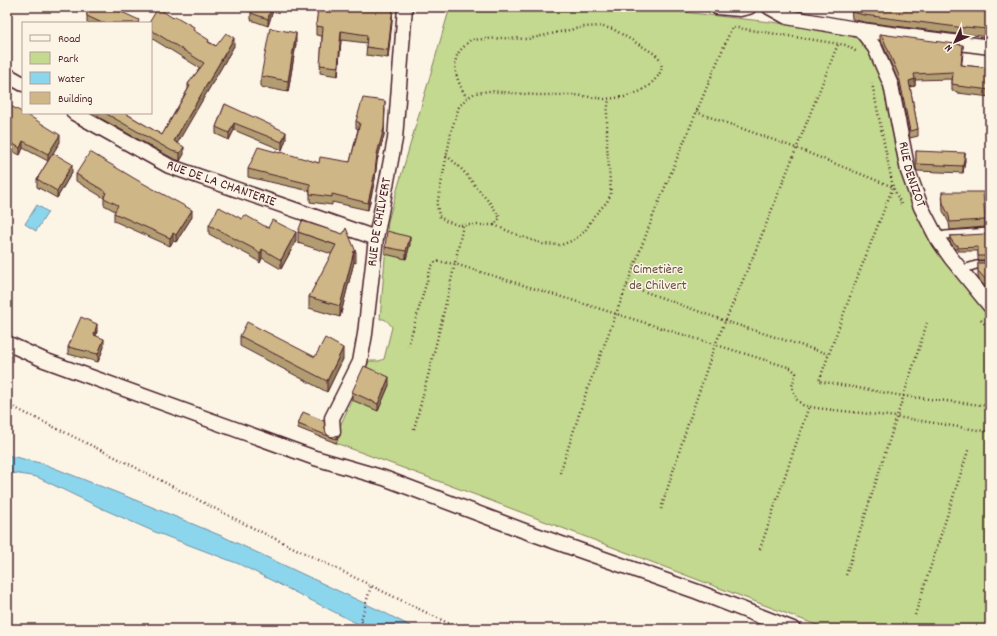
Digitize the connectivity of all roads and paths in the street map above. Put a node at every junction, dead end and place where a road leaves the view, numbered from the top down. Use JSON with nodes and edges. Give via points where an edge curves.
{"nodes":[{"id":1,"x":405,"y":7,"type":"edge"},
{"id":2,"x":717,"y":7,"type":"edge"},
{"id":3,"x":749,"y":7,"type":"edge"},
{"id":4,"x":769,"y":7,"type":"edge"},
{"id":5,"x":841,"y":26,"type":"junction"},
{"id":6,"x":861,"y":30,"type":"junction"},
{"id":7,"x":838,"y":45,"type":"junction"},
{"id":8,"x":990,"y":47,"type":"edge"},
{"id":9,"x":859,"y":53,"type":"dead end"},
{"id":10,"x":7,"y":75,"type":"edge"},
{"id":11,"x":871,"y":81,"type":"dead end"},
{"id":12,"x":22,"y":83,"type":"edge"},
{"id":13,"x":467,"y":98,"type":"junction"},
{"id":14,"x":609,"y":99,"type":"junction"},
{"id":15,"x":696,"y":112,"type":"junction"},
{"id":16,"x":76,"y":114,"type":"edge"},
{"id":17,"x":796,"y":148,"type":"junction"},
{"id":18,"x":446,"y":156,"type":"junction"},
{"id":19,"x":893,"y":188,"type":"junction"},
{"id":20,"x":903,"y":207,"type":"dead end"},
{"id":21,"x":463,"y":225,"type":"junction"},
{"id":22,"x":494,"y":225,"type":"junction"},
{"id":23,"x":990,"y":232,"type":"edge"},
{"id":24,"x":376,"y":238,"type":"junction"},
{"id":25,"x":937,"y":238,"type":"junction"},
{"id":26,"x":455,"y":264,"type":"junction"},
{"id":27,"x":990,"y":265,"type":"edge"},
{"id":28,"x":961,"y":270,"type":"junction"},
{"id":29,"x":627,"y":285,"type":"junction"},
{"id":30,"x":990,"y":306,"type":"edge"},
{"id":31,"x":616,"y":314,"type":"junction"},
{"id":32,"x":980,"y":318,"type":"dead end"},
{"id":33,"x":725,"y":321,"type":"junction"},
{"id":34,"x":927,"y":323,"type":"dead end"},
{"id":35,"x":990,"y":330,"type":"edge"},
{"id":36,"x":7,"y":343,"type":"edge"},
{"id":37,"x":715,"y":345,"type":"junction"},
{"id":38,"x":408,"y":346,"type":"dead end"},
{"id":39,"x":828,"y":354,"type":"junction"},
{"id":40,"x":903,"y":396,"type":"junction"},
{"id":41,"x":7,"y":404,"type":"edge"},
{"id":42,"x":809,"y":406,"type":"junction"},
{"id":43,"x":990,"y":406,"type":"edge"},
{"id":44,"x":897,"y":417,"type":"junction"},
{"id":45,"x":414,"y":429,"type":"dead end"},
{"id":46,"x":333,"y":432,"type":"dead end"},
{"id":47,"x":990,"y":432,"type":"edge"},
{"id":48,"x":969,"y":448,"type":"dead end"},
{"id":49,"x":560,"y":474,"type":"dead end"},
{"id":50,"x":661,"y":509,"type":"dead end"},
{"id":51,"x":760,"y":549,"type":"dead end"},
{"id":52,"x":846,"y":575,"type":"dead end"},
{"id":53,"x":371,"y":586,"type":"junction"},
{"id":54,"x":915,"y":615,"type":"dead end"},
{"id":55,"x":366,"y":629,"type":"edge"},
{"id":56,"x":460,"y":629,"type":"edge"},
{"id":57,"x":793,"y":629,"type":"edge"}],
"edges":[{"from":1,"to":24,"type":"street","name":"RUE DE CHILVERT","via":[[395,139]]},
{"from":2,"to":3,"type":"street"},
{"from":4,"to":5,"type":"street","via":[[787,17]]},
{"from":5,"to":6,"type":"street"},
{"from":5,"to":7,"type":"path"},
{"from":6,"to":8,"type":"street"},
{"from":6,"to":25,"type":"street","name":"RUE DENIZOT","via":[[875,48],[891,85],[908,171],[921,207]]},
{"from":7,"to":9,"type":"path","via":[[846,45]]},
{"from":7,"to":15,"type":"path","via":[[732,27]]},
{"from":7,"to":17,"type":"path"},
{"from":10,"to":12,"type":"street"},
{"from":11,"to":19,"type":"path"},
{"from":13,"to":14,"type":"path","via":[[475,93],[490,91]]},
{"from":13,"to":14,"type":"path","via":[[458,80],[455,64],[459,52],[470,40],[528,39],[599,26],[613,28],[654,54],[660,59],[662,67],[650,85],[639,92]]},
{"from":13,"to":18,"type":"path","via":[[459,107]]},
{"from":14,"to":22,"type":"path","via":[[607,146],[611,193],[585,231],[574,240],[561,245],[543,244]]},
{"from":15,"to":17,"type":"path"},
{"from":15,"to":29,"type":"path"},
{"from":16,"to":24,"type":"street","name":"RUE DE LA CHANTERIE","via":[[169,166]]},
{"from":17,"to":19,"type":"path"},
{"from":17,"to":33,"type":"path"},
{"from":18,"to":21,"type":"path","via":[[437,205],[439,216],[446,222]]},
{"from":18,"to":22,"type":"path","via":[[494,208],[500,218]]},
{"from":19,"to":20,"type":"path"},
{"from":19,"to":39,"type":"path"},
{"from":21,"to":22,"type":"path"},
{"from":21,"to":26,"type":"path"},
{"from":23,"to":25,"type":"lane","via":[[945,235]]},
{"from":24,"to":46,"type":"street","name":"RUE DE CHILVERT","via":[[360,362],[332,418]]},
{"from":25,"to":28,"type":"street","name":"RUE DENIZOT"},
{"from":26,"to":31,"type":"path"},
{"from":26,"to":38,"type":"path","via":[[436,261],[431,267]]},
{"from":26,"to":45,"type":"path"},
{"from":27,"to":28,"type":"lane","via":[[976,265]]},
{"from":28,"to":30,"type":"street","name":"RUE DENIZOT"},
{"from":29,"to":31,"type":"path"},
{"from":29,"to":33,"type":"path"},
{"from":31,"to":37,"type":"path"},
{"from":31,"to":49,"type":"path","via":[[586,393]]},
{"from":32,"to":35,"type":"path"},
{"from":33,"to":37,"type":"path"},
{"from":33,"to":39,"type":"path"},
{"from":34,"to":40,"type":"path"},
{"from":36,"to":57,"type":"street","via":[[44,360],[315,458],[384,478]]},
{"from":37,"to":42,"type":"path","via":[[791,368],[796,373],[792,386],[796,399],[802,405]]},
{"from":37,"to":50,"type":"path"},
{"from":39,"to":40,"type":"path","via":[[819,381]]},
{"from":40,"to":43,"type":"path"},
{"from":40,"to":44,"type":"path"},
{"from":41,"to":53,"type":"path"},
{"from":42,"to":44,"type":"path"},
{"from":42,"to":51,"type":"path"},
{"from":44,"to":47,"type":"path"},
{"from":44,"to":52,"type":"path"},
{"from":48,"to":54,"type":"path"},
{"from":53,"to":55,"type":"path","via":[[361,620]]},
{"from":53,"to":56,"type":"path"}]}
